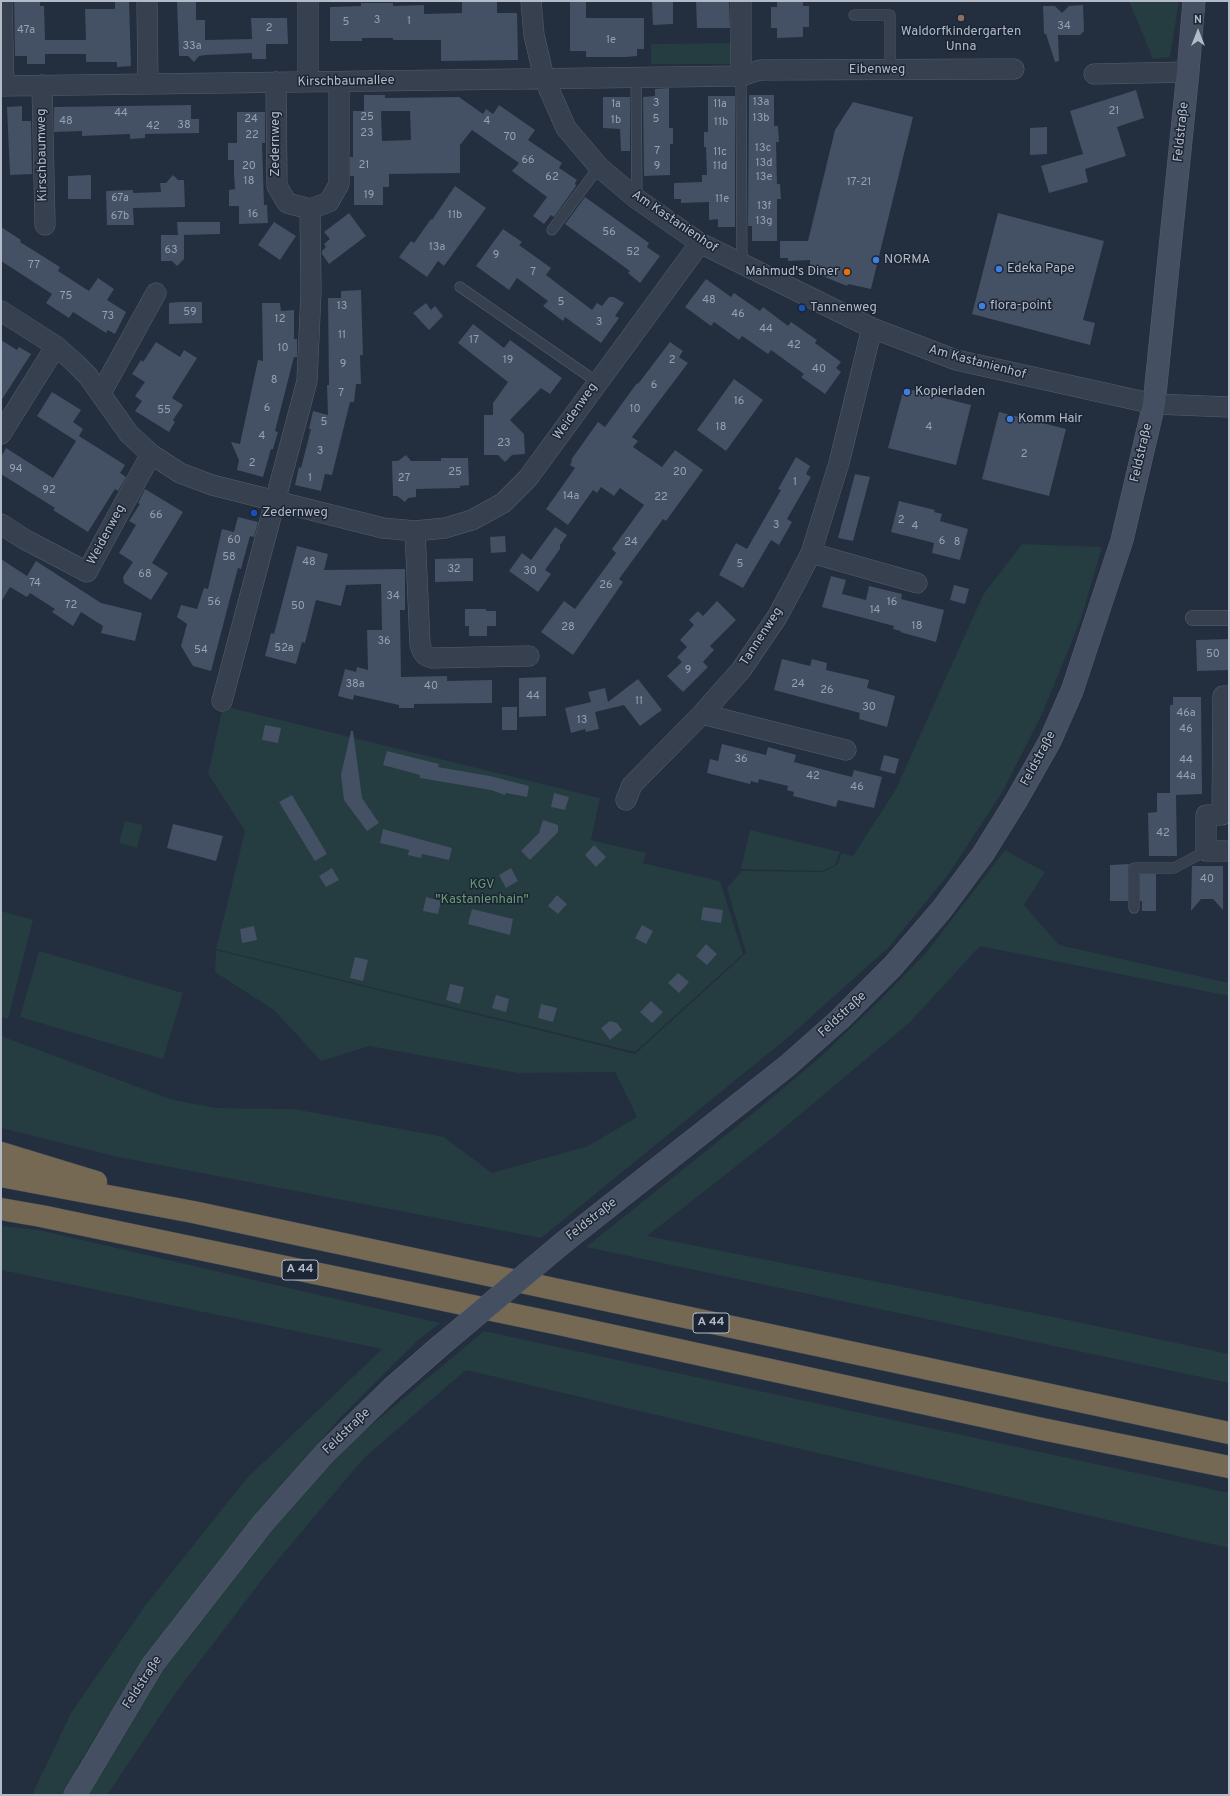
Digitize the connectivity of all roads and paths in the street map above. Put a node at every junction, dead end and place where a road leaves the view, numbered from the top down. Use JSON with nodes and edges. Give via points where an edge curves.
{"nodes":[{"id":1,"x":2,"y":1,"type":"edge"},
{"id":2,"x":147,"y":1,"type":"edge"},
{"id":3,"x":308,"y":1,"type":"edge"},
{"id":4,"x":531,"y":1,"type":"edge"},
{"id":5,"x":741,"y":1,"type":"edge"},
{"id":6,"x":1194,"y":1,"type":"edge"},
{"id":7,"x":854,"y":15,"type":"dead end"},
{"id":8,"x":1014,"y":69,"type":"dead end"},
{"id":9,"x":890,"y":70,"type":"junction"},
{"id":10,"x":1188,"y":72,"type":"junction"},
{"id":11,"x":1094,"y":74,"type":"dead end"},
{"id":12,"x":741,"y":76,"type":"junction"},
{"id":13,"x":636,"y":77,"type":"junction"},
{"id":14,"x":544,"y":78,"type":"junction"},
{"id":15,"x":276,"y":82,"type":"junction"},
{"id":16,"x":308,"y":82,"type":"junction"},
{"id":17,"x":339,"y":82,"type":"junction"},
{"id":18,"x":148,"y":84,"type":"junction"},
{"id":19,"x":42,"y":85,"type":"junction"},
{"id":20,"x":2,"y":86,"type":"edge"},
{"id":21,"x":599,"y":167,"type":"junction"},
{"id":22,"x":636,"y":199,"type":"junction"},
{"id":23,"x":310,"y":209,"type":"junction"},
{"id":24,"x":45,"y":225,"type":"dead end"},
{"id":25,"x":552,"y":230,"type":"dead end"},
{"id":26,"x":700,"y":243,"type":"junction"},
{"id":27,"x":742,"y":264,"type":"junction"},
{"id":28,"x":460,"y":287,"type":"dead end"},
{"id":29,"x":156,"y":293,"type":"dead end"},
{"id":30,"x":1,"y":311,"type":"edge"},
{"id":31,"x":872,"y":328,"type":"junction"},
{"id":32,"x":56,"y":346,"type":"junction"},
{"id":33,"x":597,"y":382,"type":"junction"},
{"id":34,"x":101,"y":393,"type":"junction"},
{"id":35,"x":1154,"y":404,"type":"junction"},
{"id":36,"x":1229,"y":407,"type":"edge"},
{"id":37,"x":1,"y":434,"type":"edge"},
{"id":38,"x":151,"y":454,"type":"junction"},
{"id":39,"x":275,"y":501,"type":"junction"},
{"id":40,"x":1,"y":524,"type":"edge"},
{"id":41,"x":415,"y":531,"type":"junction"},
{"id":42,"x":811,"y":553,"type":"junction"},
{"id":43,"x":918,"y":582,"type":"dead end"},
{"id":44,"x":1193,"y":618,"type":"dead end"},
{"id":45,"x":1229,"y":618,"type":"edge"},
{"id":46,"x":529,"y":656,"type":"dead end"},
{"id":47,"x":1229,"y":696,"type":"edge"},
{"id":48,"x":222,"y":701,"type":"dead end"},
{"id":49,"x":702,"y":714,"type":"junction"},
{"id":50,"x":1226,"y":738,"type":"edge"},
{"id":51,"x":846,"y":750,"type":"dead end"},
{"id":52,"x":626,"y":800,"type":"dead end"},
{"id":53,"x":1206,"y":851,"type":"junction"},
{"id":54,"x":1229,"y":851,"type":"edge"},
{"id":55,"x":1134,"y":908,"type":"dead end"},
{"id":56,"x":1,"y":1153,"type":"edge"},
{"id":57,"x":1,"y":1176,"type":"edge"},
{"id":58,"x":1,"y":1209,"type":"edge"},
{"id":59,"x":193,"y":1212,"type":"junction"},
{"id":60,"x":1,"y":1213,"type":"edge"},
{"id":61,"x":41,"y":1216,"type":"junction"},
{"id":62,"x":1229,"y":1433,"type":"edge"},
{"id":63,"x":1229,"y":1467,"type":"edge"},
{"id":64,"x":75,"y":1795,"type":"edge"}],
"edges":[{"from":1,"to":20,"type":"street","name":"Kirschbaumallee"},
{"from":2,"to":18,"type":"street"},
{"from":3,"to":16,"type":"street"},
{"from":4,"to":14,"type":"street","name":"Am Kastanienhof","via":[[534,35]]},
{"from":5,"to":12,"type":"street"},
{"from":6,"to":10,"type":"main road","name":"Feldstraße"},
{"from":7,"to":9,"type":"lane","via":[[890,15]]},
{"from":8,"to":9,"type":"street","name":"Eibenweg"},
{"from":9,"to":12,"type":"street","name":"Eibenweg","via":[[760,70]]},
{"from":10,"to":11,"type":"street"},
{"from":10,"to":35,"type":"main road","name":"Feldstraße"},
{"from":12,"to":13,"type":"street","name":"Eibenweg"},
{"from":12,"to":27,"type":"lane"},
{"from":13,"to":14,"type":"street","name":"Eibenweg"},
{"from":13,"to":22,"type":"lane"},
{"from":14,"to":17,"type":"street","name":"Kirschbaumallee"},
{"from":14,"to":21,"type":"street","name":"Am Kastanienhof","via":[[566,128]]},
{"from":15,"to":16,"type":"street","name":"Kirschbaumallee"},
{"from":15,"to":18,"type":"street","name":"Kirschbaumallee"},
{"from":15,"to":23,"type":"street","name":"Zedernweg","via":[[277,186],[287,203]]},
{"from":16,"to":17,"type":"street","name":"Kirschbaumallee"},
{"from":17,"to":23,"type":"street","via":[[339,184],[329,202]]},
{"from":18,"to":19,"type":"street","name":"Kirschbaumallee"},
{"from":19,"to":20,"type":"street","name":"Kirschbaumallee"},
{"from":19,"to":24,"type":"street","name":"Kirschbaumweg"},
{"from":21,"to":22,"type":"street","name":"Am Kastanienhof"},
{"from":21,"to":25,"type":"lane"},
{"from":22,"to":26,"type":"street","name":"Am Kastanienhof"},
{"from":23,"to":39,"type":"street","via":[[311,292],[307,381]]},
{"from":26,"to":27,"type":"street","name":"Am Kastanienhof"},
{"from":26,"to":33,"type":"street","name":"Weidenweg"},
{"from":27,"to":31,"type":"street","name":"Am Kastanienhof"},
{"from":28,"to":33,"type":"lane"},
{"from":29,"to":34,"type":"street"},
{"from":30,"to":32,"type":"street","name":"Weidenweg"},
{"from":31,"to":35,"type":"street","name":"Am Kastanienhof","via":[[956,360]]},
{"from":31,"to":42,"type":"street","name":"Tannenweg","via":[[839,463]]},
{"from":32,"to":34,"type":"street","name":"Weidenweg","via":[[88,376]]},
{"from":32,"to":37,"type":"street"},
{"from":33,"to":41,"type":"street","name":"Weidenweg","via":[[528,478],[503,503],[472,520],[446,528]]},
{"from":34,"to":38,"type":"street","name":"Weidenweg","via":[[129,434]]},
{"from":35,"to":36,"type":"street","name":"Am Kastanienhof"},
{"from":35,"to":64,"type":"main road","name":"Feldstraße","bridge":true,"via":[[1122,540],[1072,691],[1050,741],[1016,801],[983,854],[942,909],[898,960],[840,1019],[787,1066],[564,1242],[440,1346],[325,1453],[264,1523],[153,1664]]},
{"from":38,"to":39,"type":"street","name":"Weidenweg","via":[[180,474]]},
{"from":38,"to":40,"type":"street","name":"Weidenweg","via":[[87,572]]},
{"from":39,"to":41,"type":"street","name":"Weidenweg","via":[[383,528]]},
{"from":39,"to":48,"type":"street"},
{"from":41,"to":46,"type":"street","via":[[420,644],[425,656]]},
{"from":42,"to":43,"type":"street"},
{"from":42,"to":49,"type":"street","name":"Tannenweg","via":[[777,617],[741,670]]},
{"from":44,"to":45,"type":"street"},
{"from":47,"to":50,"type":"street","via":[[1223,696]]},
{"from":49,"to":51,"type":"street"},
{"from":49,"to":52,"type":"street","name":"Tannenweg","via":[[632,785]]},
{"from":50,"to":53,"type":"street","via":[[1222,815],[1206,815]]},
{"from":53,"to":54,"type":"street"},
{"from":53,"to":55,"type":"lane","via":[[1174,868],[1134,868]]},
{"from":56,"to":59,"type":"highway"},
{"from":57,"to":59,"type":"highway","number":"A 44"},
{"from":58,"to":61,"type":"highway","number":"A 44"},
{"from":59,"to":62,"type":"highway","number":"A 44"},
{"from":60,"to":61,"type":"highway"},
{"from":61,"to":63,"type":"highway","number":"A 44"}]}
